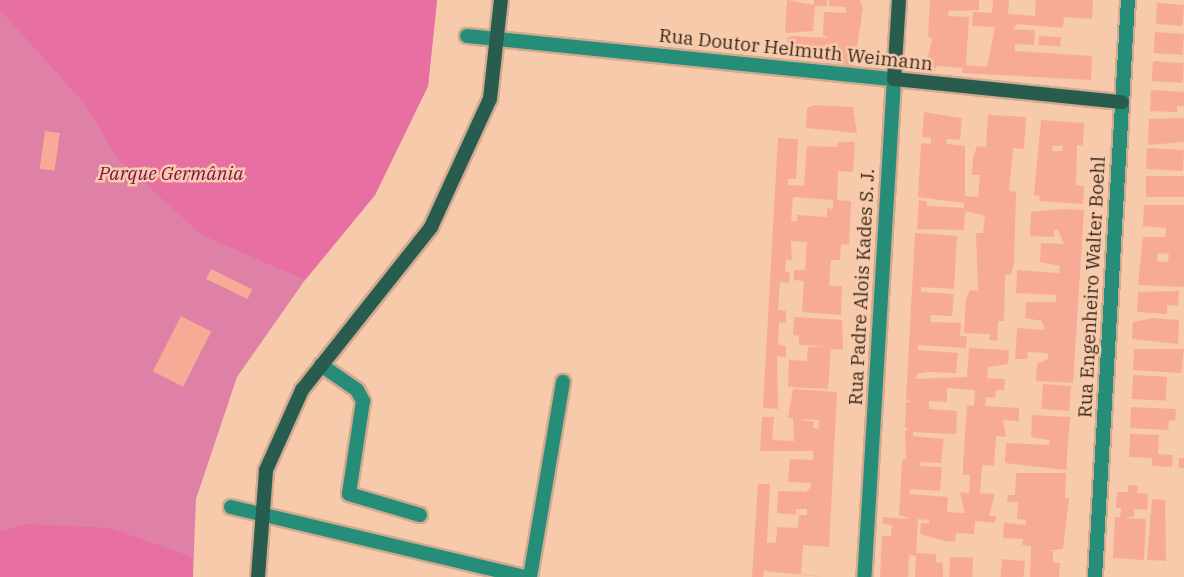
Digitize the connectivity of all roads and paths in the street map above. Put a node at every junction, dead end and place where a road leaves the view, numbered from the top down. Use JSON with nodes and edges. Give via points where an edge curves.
{"nodes":[{"id":1,"x":501,"y":0,"type":"edge"},
{"id":2,"x":899,"y":0,"type":"edge"},
{"id":3,"x":1128,"y":0,"type":"edge"},
{"id":4,"x":467,"y":36,"type":"dead end"},
{"id":5,"x":500,"y":39,"type":"junction"},
{"id":6,"x":894,"y":79,"type":"junction"},
{"id":7,"x":1122,"y":102,"type":"junction"},
{"id":8,"x":321,"y":365,"type":"junction"},
{"id":9,"x":563,"y":382,"type":"dead end"},
{"id":10,"x":231,"y":508,"type":"dead end"},
{"id":11,"x":262,"y":515,"type":"junction"},
{"id":12,"x":421,"y":515,"type":"dead end"},
{"id":13,"x":258,"y":577,"type":"edge"},
{"id":14,"x":527,"y":577,"type":"edge"},
{"id":15,"x":864,"y":577,"type":"edge"},
{"id":16,"x":1095,"y":577,"type":"edge"}],
"edges":[{"from":1,"to":5,"type":"street"},
{"from":2,"to":6,"type":"street","name":"Rua Padre Alois Kades S. J."},
{"from":3,"to":7,"type":"street","name":"Rua Engenheiro Walter Boehl"},
{"from":4,"to":5,"type":"street","name":"Rua Doutor Helmuth Weimann"},
{"from":5,"to":6,"type":"street","name":"Rua Doutor Helmuth Weimann"},
{"from":5,"to":8,"type":"street","via":[[490,99],[431,227]]},
{"from":6,"to":7,"type":"street","name":"Rua Doutor Helmuth Weimann"},
{"from":6,"to":15,"type":"street","name":"Rua Padre Alois Kades S. J."},
{"from":7,"to":16,"type":"street","name":"Rua Engenheiro Walter Boehl"},
{"from":8,"to":11,"type":"street","via":[[302,390],[266,470]]},
{"from":8,"to":12,"type":"street","via":[[357,390],[363,401],[349,494]]},
{"from":9,"to":14,"type":"street"},
{"from":10,"to":11,"type":"street"},
{"from":11,"to":13,"type":"street"},
{"from":11,"to":14,"type":"street"}]}
